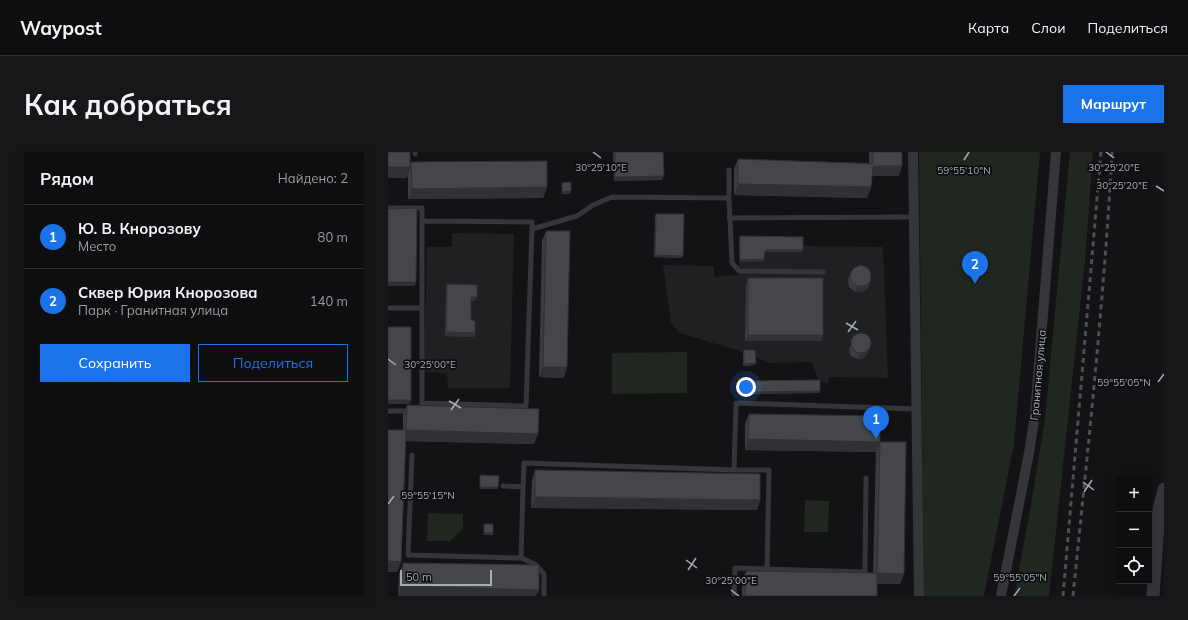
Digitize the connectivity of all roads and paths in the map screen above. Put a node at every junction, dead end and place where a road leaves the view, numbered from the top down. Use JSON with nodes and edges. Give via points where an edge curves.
{"nodes":[{"id":1,"x":913,"y":152,"type":"edge"},
{"id":2,"x":1056,"y":152,"type":"edge"},
{"id":3,"x":729,"y":170,"type":"dead end"},
{"id":4,"x":729,"y":198,"type":"junction"},
{"id":5,"x":388,"y":208,"type":"edge"},
{"id":6,"x":914,"y":217,"type":"junction"},
{"id":7,"x":729,"y":218,"type":"junction"},
{"id":8,"x":422,"y":220,"type":"junction"},
{"id":9,"x":532,"y":229,"type":"junction"},
{"id":10,"x":823,"y":272,"type":"dead end"},
{"id":11,"x":388,"y":308,"type":"edge"},
{"id":12,"x":421,"y":308,"type":"junction"},
{"id":13,"x":422,"y":403,"type":"junction"},
{"id":14,"x":917,"y":409,"type":"junction"},
{"id":15,"x":388,"y":411,"type":"edge"},
{"id":16,"x":415,"y":411,"type":"edge"},
{"id":17,"x":422,"y":411,"type":"edge"},
{"id":18,"x":412,"y":455,"type":"dead end"},
{"id":19,"x":734,"y":470,"type":"junction"},
{"id":20,"x":866,"y":478,"type":"dead end"},
{"id":21,"x":503,"y":486,"type":"dead end"},
{"id":22,"x":523,"y":487,"type":"junction"},
{"id":23,"x":1164,"y":489,"type":"edge"},
{"id":24,"x":521,"y":558,"type":"junction"},
{"id":25,"x":767,"y":569,"type":"junction"},
{"id":26,"x":544,"y":596,"type":"edge"},
{"id":27,"x":734,"y":596,"type":"edge"},
{"id":28,"x":919,"y":596,"type":"edge"},
{"id":29,"x":1001,"y":596,"type":"edge"},
{"id":30,"x":1153,"y":596,"type":"edge"}],
"edges":[{"from":1,"to":6,"type":"street"},
{"from":2,"to":29,"type":"street","name":"Гранитная улица","via":[[1035,414]]},
{"from":3,"to":4,"type":"lane"},
{"from":4,"to":7,"type":"lane"},
{"from":4,"to":9,"type":"lane","via":[[612,197],[576,216]]},
{"from":5,"to":8,"type":"lane","via":[[422,208]]},
{"from":6,"to":7,"type":"lane"},
{"from":6,"to":14,"type":"street"},
{"from":7,"to":10,"type":"lane","via":[[732,263],[739,271]]},
{"from":8,"to":9,"type":"lane","via":[[532,222]]},
{"from":8,"to":12,"type":"lane"},
{"from":9,"to":13,"type":"lane","via":[[526,406]]},
{"from":11,"to":12,"type":"lane"},
{"from":12,"to":13,"type":"lane"},
{"from":13,"to":17,"type":"lane"},
{"from":14,"to":19,"type":"lane","via":[[736,403]]},
{"from":14,"to":28,"type":"street"},
{"from":15,"to":16,"type":"lane"},
{"from":18,"to":24,"type":"lane","via":[[408,555]]},
{"from":19,"to":22,"type":"lane","via":[[524,463]]},
{"from":19,"to":25,"type":"lane","via":[[769,470]]},
{"from":20,"to":25,"type":"lane","via":[[866,572]]},
{"from":21,"to":22,"type":"lane"},
{"from":22,"to":24,"type":"lane"},
{"from":23,"to":30,"type":"street","via":[[1159,509]]},
{"from":24,"to":26,"type":"lane","via":[[534,564],[544,574]]},
{"from":25,"to":27,"type":"lane","via":[[735,568]]}]}
